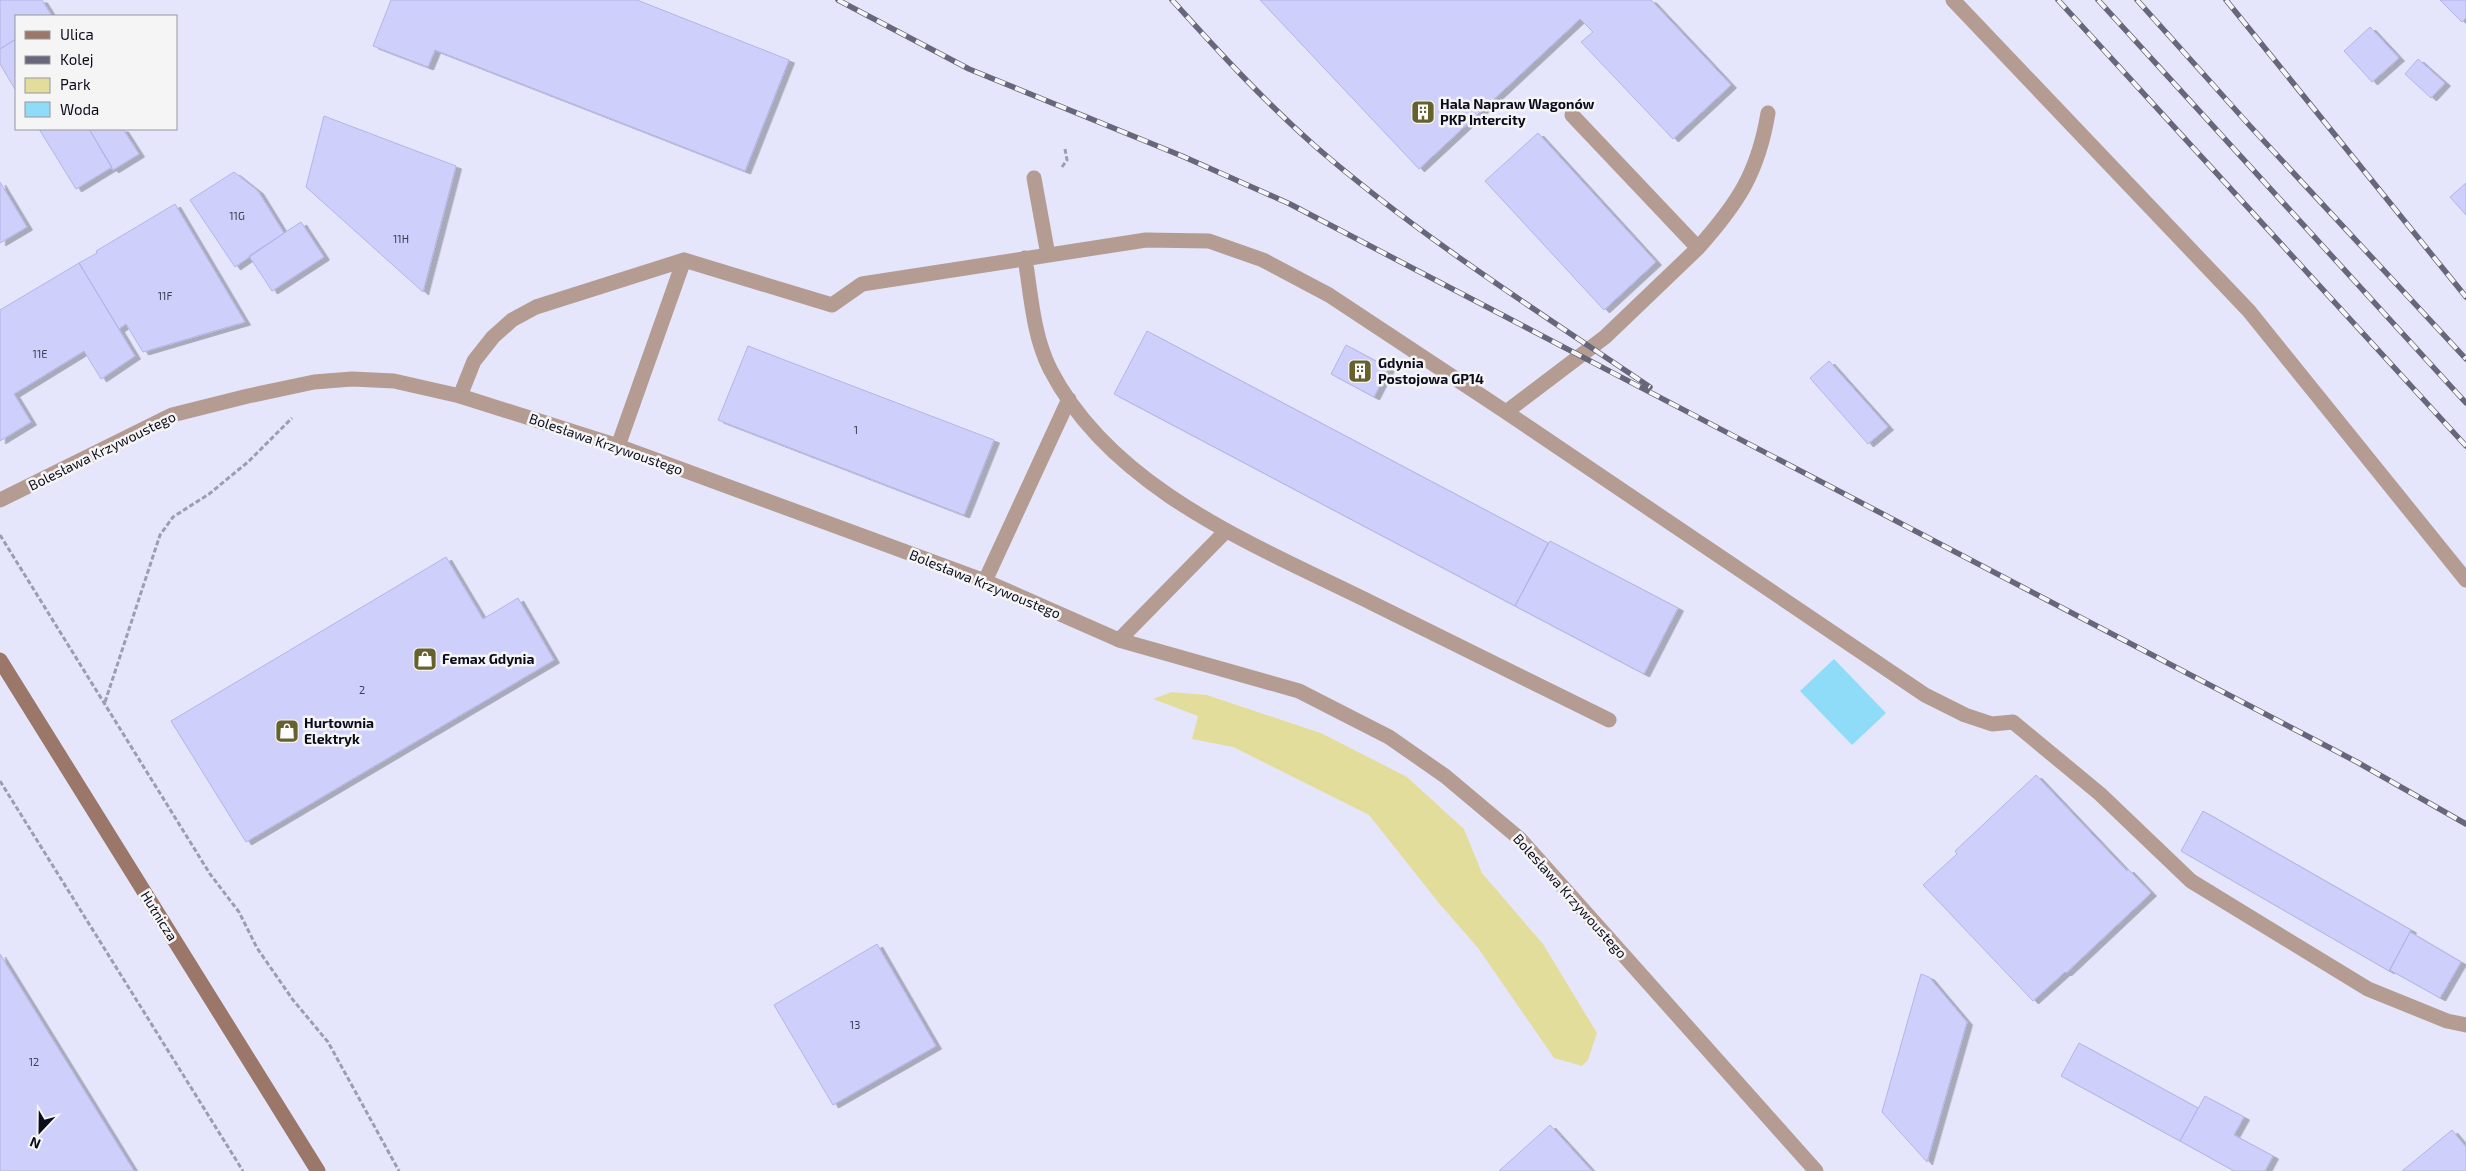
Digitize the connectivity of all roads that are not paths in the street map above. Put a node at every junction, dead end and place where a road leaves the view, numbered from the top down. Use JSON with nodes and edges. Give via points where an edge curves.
{"nodes":[{"id":1,"x":1953,"y":0,"type":"edge"},
{"id":2,"x":1768,"y":113,"type":"dead end"},
{"id":3,"x":1572,"y":115,"type":"dead end"},
{"id":4,"x":1034,"y":178,"type":"dead end"},
{"id":5,"x":1698,"y":248,"type":"junction"},
{"id":6,"x":1048,"y":255,"type":"junction"},
{"id":7,"x":1025,"y":258,"type":"junction"},
{"id":8,"x":684,"y":260,"type":"junction"},
{"id":9,"x":460,"y":396,"type":"junction"},
{"id":10,"x":1069,"y":399,"type":"junction"},
{"id":11,"x":1506,"y":412,"type":"junction"},
{"id":12,"x":618,"y":446,"type":"junction"},
{"id":13,"x":0,"y":500,"type":"edge"},
{"id":14,"x":1226,"y":531,"type":"junction"},
{"id":15,"x":2466,"y":580,"type":"edge"},
{"id":16,"x":985,"y":581,"type":"junction"},
{"id":17,"x":1119,"y":640,"type":"junction"},
{"id":18,"x":0,"y":660,"type":"edge"},
{"id":19,"x":1609,"y":720,"type":"dead end"},
{"id":20,"x":2466,"y":1025,"type":"edge"},
{"id":21,"x":318,"y":1171,"type":"edge"},
{"id":22,"x":1816,"y":1171,"type":"edge"}],
"edges":[{"from":1,"to":15,"type":"street","via":[[2249,312]]},
{"from":2,"to":5,"type":"street","via":[[1763,142],[1743,190],[1727,215]]},
{"from":3,"to":5,"type":"street"},
{"from":4,"to":6,"type":"street"},
{"from":5,"to":11,"type":"street","via":[[1605,337]]},
{"from":6,"to":7,"type":"street"},
{"from":6,"to":11,"type":"street","via":[[1146,240],[1209,242],[1237,250],[1287,271],[1329,294]]},
{"from":7,"to":8,"type":"street","via":[[862,284],[832,305]]},
{"from":7,"to":10,"type":"street","via":[[1037,338],[1050,369]]},
{"from":8,"to":9,"type":"street","via":[[536,307],[512,320],[474,361]]},
{"from":8,"to":12,"type":"street"},
{"from":9,"to":12,"type":"street","name":"Bolesława Krzywoustego"},
{"from":9,"to":13,"type":"street","name":"Bolesława Krzywoustego","via":[[394,381],[352,379],[314,382],[248,396],[172,415]]},
{"from":10,"to":14,"type":"street","via":[[1102,439],[1142,477]]},
{"from":10,"to":16,"type":"street"},
{"from":11,"to":20,"type":"street","via":[[1925,695],[1992,724],[2013,722],[2100,794],[2191,881],[2368,989],[2447,1021]]},
{"from":12,"to":16,"type":"street","name":"Bolesława Krzywoustego"},
{"from":14,"to":17,"type":"street"},
{"from":14,"to":19,"type":"street"},
{"from":16,"to":17,"type":"street","name":"Bolesława Krzywoustego"},
{"from":17,"to":22,"type":"street","name":"Bolesława Krzywoustego","via":[[1299,691],[1388,737],[1446,776],[1520,839]]},
{"from":18,"to":21,"type":"main road","name":"Hutnicza"}]}
